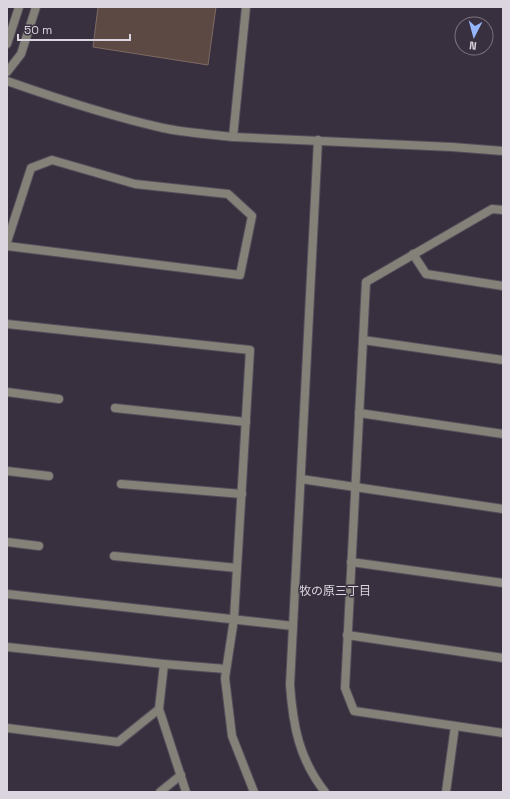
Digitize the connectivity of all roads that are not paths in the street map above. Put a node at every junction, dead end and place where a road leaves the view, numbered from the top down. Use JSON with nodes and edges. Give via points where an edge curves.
{"nodes":[{"id":1,"x":19,"y":7,"type":"edge"},
{"id":2,"x":36,"y":7,"type":"edge"},
{"id":3,"x":246,"y":7,"type":"edge"},
{"id":4,"x":7,"y":44,"type":"edge"},
{"id":5,"x":7,"y":72,"type":"edge"},
{"id":6,"x":7,"y":81,"type":"edge"},
{"id":7,"x":233,"y":137,"type":"junction"},
{"id":8,"x":318,"y":140,"type":"junction"},
{"id":9,"x":503,"y":151,"type":"edge"},
{"id":10,"x":503,"y":210,"type":"edge"},
{"id":11,"x":7,"y":242,"type":"edge"},
{"id":12,"x":7,"y":246,"type":"edge"},
{"id":13,"x":413,"y":254,"type":"junction"},
{"id":14,"x":503,"y":286,"type":"edge"},
{"id":15,"x":7,"y":324,"type":"edge"},
{"id":16,"x":363,"y":340,"type":"junction"},
{"id":17,"x":503,"y":360,"type":"edge"},
{"id":18,"x":7,"y":392,"type":"edge"},
{"id":19,"x":59,"y":399,"type":"dead end"},
{"id":20,"x":115,"y":408,"type":"dead end"},
{"id":21,"x":359,"y":413,"type":"junction"},
{"id":22,"x":246,"y":422,"type":"junction"},
{"id":23,"x":503,"y":434,"type":"edge"},
{"id":24,"x":7,"y":471,"type":"edge"},
{"id":25,"x":49,"y":476,"type":"dead end"},
{"id":26,"x":301,"y":479,"type":"junction"},
{"id":27,"x":121,"y":484,"type":"dead end"},
{"id":28,"x":355,"y":487,"type":"junction"},
{"id":29,"x":242,"y":494,"type":"junction"},
{"id":30,"x":503,"y":509,"type":"edge"},
{"id":31,"x":7,"y":542,"type":"edge"},
{"id":32,"x":39,"y":546,"type":"dead end"},
{"id":33,"x":114,"y":556,"type":"dead end"},
{"id":34,"x":352,"y":562,"type":"junction"},
{"id":35,"x":237,"y":568,"type":"junction"},
{"id":36,"x":503,"y":584,"type":"edge"},
{"id":37,"x":7,"y":594,"type":"edge"},
{"id":38,"x":234,"y":619,"type":"junction"},
{"id":39,"x":293,"y":626,"type":"junction"},
{"id":40,"x":347,"y":635,"type":"junction"},
{"id":41,"x":7,"y":647,"type":"edge"},
{"id":42,"x":503,"y":658,"type":"edge"},
{"id":43,"x":164,"y":664,"type":"junction"},
{"id":44,"x":226,"y":669,"type":"junction"},
{"id":45,"x":159,"y":709,"type":"junction"},
{"id":46,"x":455,"y":726,"type":"junction"},
{"id":47,"x":7,"y":728,"type":"edge"},
{"id":48,"x":503,"y":733,"type":"edge"},
{"id":49,"x":181,"y":775,"type":"junction"},
{"id":50,"x":160,"y":792,"type":"edge"},
{"id":51,"x":186,"y":792,"type":"edge"},
{"id":52,"x":254,"y":792,"type":"edge"},
{"id":53,"x":325,"y":792,"type":"edge"},
{"id":54,"x":446,"y":792,"type":"edge"}],
"edges":[{"from":1,"to":4,"type":"street"},
{"from":2,"to":5,"type":"street","via":[[20,54]]},
{"from":3,"to":7,"type":"street"},
{"from":6,"to":7,"type":"street","via":[[164,128]]},
{"from":7,"to":8,"type":"street"},
{"from":8,"to":9,"type":"street"},
{"from":8,"to":26,"type":"street"},
{"from":10,"to":13,"type":"street","via":[[492,209]]},
{"from":11,"to":12,"type":"street","via":[[32,168],[52,160],[135,184],[228,194],[252,216],[240,275]]},
{"from":13,"to":14,"type":"street","via":[[426,274]]},
{"from":13,"to":16,"type":"street","via":[[366,282]]},
{"from":15,"to":22,"type":"street","via":[[250,350]]},
{"from":16,"to":17,"type":"street"},
{"from":16,"to":21,"type":"street"},
{"from":18,"to":19,"type":"street"},
{"from":20,"to":22,"type":"street"},
{"from":21,"to":23,"type":"street"},
{"from":21,"to":28,"type":"street"},
{"from":22,"to":29,"type":"street"},
{"from":24,"to":25,"type":"street"},
{"from":26,"to":28,"type":"street"},
{"from":26,"to":39,"type":"street"},
{"from":27,"to":29,"type":"street"},
{"from":28,"to":30,"type":"street"},
{"from":28,"to":34,"type":"street"},
{"from":29,"to":35,"type":"street"},
{"from":31,"to":32,"type":"street"},
{"from":33,"to":35,"type":"street"},
{"from":34,"to":36,"type":"street"},
{"from":34,"to":40,"type":"street"},
{"from":35,"to":38,"type":"street"},
{"from":37,"to":38,"type":"street"},
{"from":38,"to":39,"type":"street"},
{"from":38,"to":44,"type":"street"},
{"from":39,"to":53,"type":"street","via":[[290,685],[293,719],[302,751]]},
{"from":40,"to":42,"type":"street"},
{"from":40,"to":46,"type":"street","via":[[345,688],[354,711]]},
{"from":41,"to":43,"type":"street"},
{"from":43,"to":44,"type":"street"},
{"from":43,"to":45,"type":"street"},
{"from":44,"to":52,"type":"street","via":[[232,736]]},
{"from":45,"to":47,"type":"street","via":[[118,742]]},
{"from":45,"to":49,"type":"street"},
{"from":46,"to":48,"type":"street"},
{"from":46,"to":54,"type":"street"},
{"from":49,"to":50,"type":"street"},
{"from":49,"to":51,"type":"street"}]}
